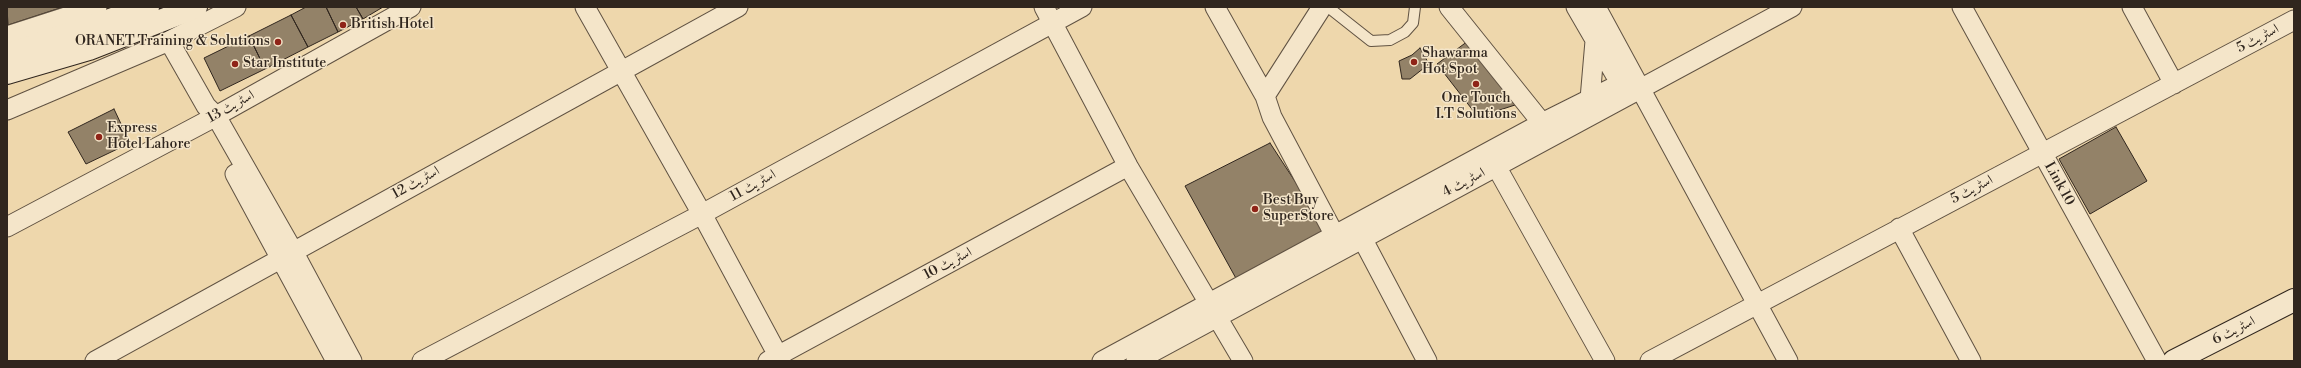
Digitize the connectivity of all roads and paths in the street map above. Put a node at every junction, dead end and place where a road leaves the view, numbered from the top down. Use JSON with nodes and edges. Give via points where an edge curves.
{"nodes":[{"id":1,"x":97,"y":7,"type":"edge"},
{"id":2,"x":148,"y":7,"type":"edge"},
{"id":3,"x":196,"y":7,"type":"edge"},
{"id":4,"x":236,"y":7,"type":"edge"},
{"id":5,"x":411,"y":7,"type":"edge"},
{"id":6,"x":585,"y":7,"type":"edge"},
{"id":7,"x":738,"y":7,"type":"edge"},
{"id":8,"x":1082,"y":7,"type":"edge"},
{"id":9,"x":1215,"y":7,"type":"edge"},
{"id":10,"x":1322,"y":7,"type":"edge"},
{"id":11,"x":1328,"y":7,"type":"edge"},
{"id":12,"x":1415,"y":7,"type":"edge"},
{"id":13,"x":1449,"y":7,"type":"edge"},
{"id":14,"x":1576,"y":7,"type":"edge"},
{"id":15,"x":1596,"y":7,"type":"edge"},
{"id":16,"x":1962,"y":7,"type":"edge"},
{"id":17,"x":2132,"y":7,"type":"edge"},
{"id":18,"x":1787,"y":8,"type":"edge"},
{"id":19,"x":1048,"y":15,"type":"edge"},
{"id":20,"x":2294,"y":20,"type":"edge"},
{"id":21,"x":7,"y":36,"type":"edge"},
{"id":22,"x":169,"y":41,"type":"junction"},
{"id":23,"x":1595,"y":41,"type":"junction"},
{"id":24,"x":7,"y":54,"type":"edge"},
{"id":25,"x":620,"y":70,"type":"junction"},
{"id":26,"x":7,"y":73,"type":"edge"},
{"id":27,"x":2174,"y":84,"type":"junction"},
{"id":28,"x":1631,"y":85,"type":"junction"},
{"id":29,"x":1265,"y":96,"type":"junction"},
{"id":30,"x":1590,"y":99,"type":"junction"},
{"id":31,"x":7,"y":110,"type":"edge"},
{"id":32,"x":210,"y":114,"type":"junction"},
{"id":33,"x":1542,"y":123,"type":"junction"},
{"id":34,"x":2042,"y":153,"type":"junction"},
{"id":35,"x":1128,"y":166,"type":"junction"},
{"id":36,"x":1496,"y":166,"type":"junction"},
{"id":37,"x":702,"y":214,"type":"junction"},
{"id":38,"x":7,"y":227,"type":"edge"},
{"id":39,"x":1899,"y":228,"type":"junction"},
{"id":40,"x":1362,"y":238,"type":"junction"},
{"id":41,"x":1339,"y":243,"type":"junction"},
{"id":42,"x":287,"y":255,"type":"junction"},
{"id":43,"x":2294,"y":300,"type":"edge"},
{"id":44,"x":1758,"y":305,"type":"junction"},
{"id":45,"x":1214,"y":310,"type":"junction"},
{"id":46,"x":776,"y":359,"type":"edge"},
{"id":47,"x":95,"y":361,"type":"edge"},
{"id":48,"x":336,"y":361,"type":"edge"},
{"id":49,"x":352,"y":361,"type":"edge"},
{"id":50,"x":422,"y":361,"type":"edge"},
{"id":51,"x":1102,"y":361,"type":"edge"},
{"id":52,"x":1136,"y":361,"type":"edge"},
{"id":53,"x":1244,"y":361,"type":"edge"},
{"id":54,"x":1427,"y":361,"type":"edge"},
{"id":55,"x":1605,"y":361,"type":"edge"},
{"id":56,"x":1650,"y":361,"type":"edge"},
{"id":57,"x":1788,"y":361,"type":"edge"},
{"id":58,"x":1972,"y":361,"type":"edge"},
{"id":59,"x":2157,"y":361,"type":"edge"},
{"id":60,"x":2174,"y":361,"type":"edge"}],
"edges":[{"from":1,"to":21,"type":"street"},
{"from":2,"to":24,"type":"main road"},
{"from":3,"to":26,"type":"main road","via":[[89,48]]},
{"from":4,"to":22,"type":"street"},
{"from":5,"to":32,"type":"street","name":"اسٹریٹ 13"},
{"from":6,"to":25,"type":"street"},
{"from":7,"to":25,"type":"street","name":"اسٹریٹ 12"},
{"from":8,"to":19,"type":"street","name":"اسٹریٹ 11"},
{"from":9,"to":29,"type":"street"},
{"from":10,"to":29,"type":"street"},
{"from":11,"to":12,"type":"lane","via":[[1371,41],[1390,40],[1405,32],[1413,23]]},
{"from":13,"to":33,"type":"street"},
{"from":14,"to":23,"type":"street"},
{"from":15,"to":28,"type":"street"},
{"from":16,"to":34,"type":"street","name":"Link 10"},
{"from":17,"to":27,"type":"street"},
{"from":18,"to":28,"type":"street","name":"اسٹریٹ 4"},
{"from":19,"to":35,"type":"street"},
{"from":19,"to":37,"type":"street","name":"اسٹریٹ 11"},
{"from":20,"to":27,"type":"street","name":"اسٹریٹ 5"},
{"from":22,"to":31,"type":"street"},
{"from":22,"to":32,"type":"street"},
{"from":23,"to":28,"type":"street"},
{"from":23,"to":30,"type":"street"},
{"from":25,"to":37,"type":"street"},
{"from":25,"to":42,"type":"street","name":"اسٹریٹ 12"},
{"from":27,"to":34,"type":"street","name":"اسٹریٹ 5"},
{"from":28,"to":30,"type":"street"},
{"from":28,"to":36,"type":"street","name":"اسٹریٹ 4"},
{"from":28,"to":44,"type":"street"},
{"from":29,"to":41,"type":"street","via":[[1272,117]]},
{"from":30,"to":33,"type":"street"},
{"from":32,"to":38,"type":"street","name":"اسٹریٹ 13"},
{"from":32,"to":42,"type":"street"},
{"from":33,"to":41,"type":"street"},
{"from":34,"to":39,"type":"street","name":"اسٹریٹ 5"},
{"from":34,"to":59,"type":"street","name":"Link 10"},
{"from":35,"to":45,"type":"street"},
{"from":35,"to":46,"type":"street","name":"اسٹریٹ 10"},
{"from":36,"to":40,"type":"street","name":"اسٹریٹ 4"},
{"from":36,"to":55,"type":"street"},
{"from":37,"to":46,"type":"street"},
{"from":37,"to":50,"type":"street","name":"اسٹریٹ 11"},
{"from":39,"to":44,"type":"street","name":"اسٹریٹ 5"},
{"from":39,"to":58,"type":"street"},
{"from":40,"to":41,"type":"street","name":"اسٹریٹ 4"},
{"from":40,"to":54,"type":"street"},
{"from":41,"to":45,"type":"street"},
{"from":42,"to":47,"type":"street","name":"اسٹریٹ 12"},
{"from":42,"to":48,"type":"street"},
{"from":42,"to":49,"type":"street"},
{"from":43,"to":60,"type":"main road","name":"اسٹریٹ 6"},
{"from":44,"to":56,"type":"street","name":"اسٹریٹ 5"},
{"from":44,"to":57,"type":"street"},
{"from":45,"to":51,"type":"street"},
{"from":45,"to":52,"type":"street"},
{"from":45,"to":53,"type":"street"}]}
